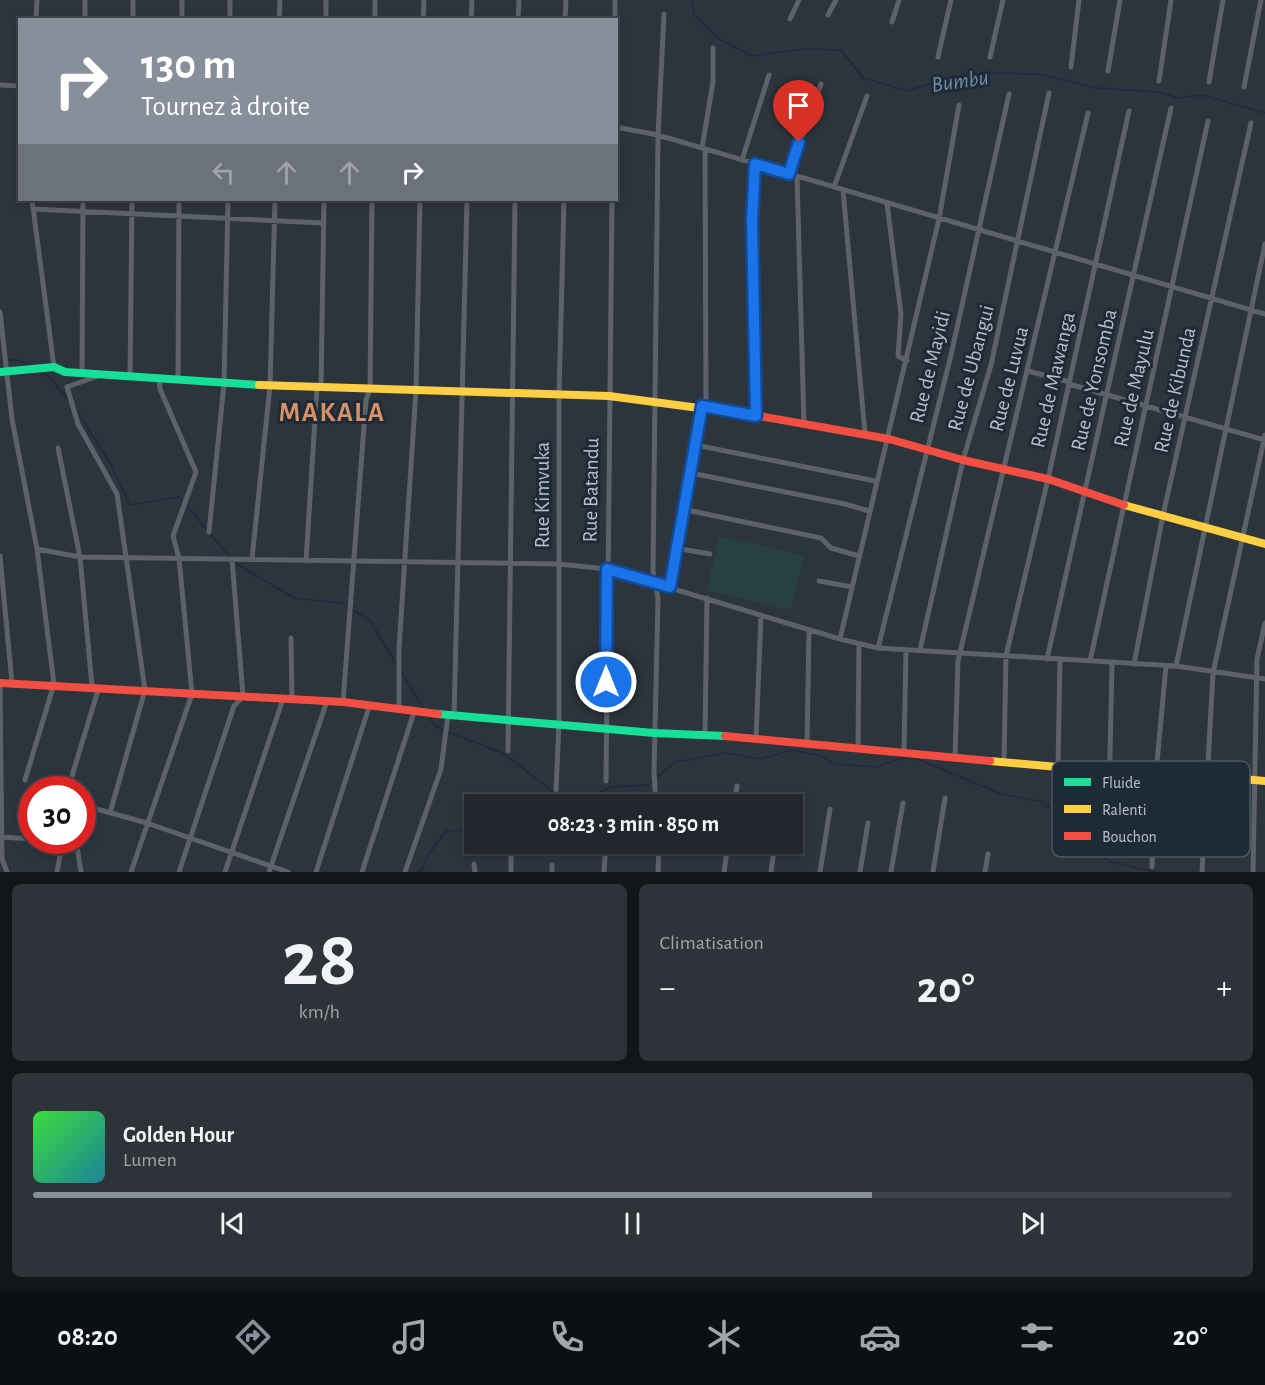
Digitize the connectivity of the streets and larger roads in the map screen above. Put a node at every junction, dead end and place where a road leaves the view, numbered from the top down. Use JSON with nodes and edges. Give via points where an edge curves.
{"nodes":[{"id":1,"x":37,"y":0,"type":"edge"},
{"id":2,"x":85,"y":0,"type":"edge"},
{"id":3,"x":133,"y":0,"type":"edge"},
{"id":4,"x":182,"y":0,"type":"edge"},
{"id":5,"x":230,"y":0,"type":"edge"},
{"id":6,"x":280,"y":0,"type":"edge"},
{"id":7,"x":326,"y":0,"type":"edge"},
{"id":8,"x":375,"y":0,"type":"edge"},
{"id":9,"x":424,"y":0,"type":"edge"},
{"id":10,"x":472,"y":0,"type":"edge"},
{"id":11,"x":519,"y":0,"type":"edge"},
{"id":12,"x":566,"y":0,"type":"edge"},
{"id":13,"x":615,"y":0,"type":"edge"},
{"id":14,"x":799,"y":0,"type":"edge"},
{"id":15,"x":837,"y":0,"type":"edge"},
{"id":16,"x":899,"y":0,"type":"edge"},
{"id":17,"x":951,"y":0,"type":"edge"},
{"id":18,"x":1003,"y":0,"type":"edge"},
{"id":19,"x":1079,"y":0,"type":"edge"},
{"id":20,"x":1120,"y":0,"type":"edge"},
{"id":21,"x":1172,"y":0,"type":"edge"},
{"id":22,"x":1224,"y":0,"type":"edge"},
{"id":23,"x":1261,"y":0,"type":"edge"},
{"id":24,"x":664,"y":14,"type":"dead end"},
{"id":25,"x":828,"y":15,"type":"dead end"},
{"id":26,"x":36,"y":18,"type":"edge"},
{"id":27,"x":85,"y":18,"type":"edge"},
{"id":28,"x":133,"y":18,"type":"edge"},
{"id":29,"x":182,"y":18,"type":"edge"},
{"id":30,"x":230,"y":18,"type":"edge"},
{"id":31,"x":279,"y":18,"type":"edge"},
{"id":32,"x":326,"y":18,"type":"edge"},
{"id":33,"x":375,"y":18,"type":"edge"},
{"id":34,"x":423,"y":18,"type":"edge"},
{"id":35,"x":471,"y":18,"type":"edge"},
{"id":36,"x":518,"y":18,"type":"edge"},
{"id":37,"x":566,"y":18,"type":"edge"},
{"id":38,"x":615,"y":18,"type":"edge"},
{"id":39,"x":790,"y":19,"type":"dead end"},
{"id":40,"x":892,"y":22,"type":"dead end"},
{"id":41,"x":713,"y":48,"type":"dead end"},
{"id":42,"x":938,"y":57,"type":"dead end"},
{"id":43,"x":990,"y":57,"type":"dead end"},
{"id":44,"x":1071,"y":67,"type":"dead end"},
{"id":45,"x":1108,"y":71,"type":"dead end"},
{"id":46,"x":769,"y":75,"type":"dead end"},
{"id":47,"x":1159,"y":81,"type":"dead end"},
{"id":48,"x":1209,"y":82,"type":"dead end"},
{"id":49,"x":821,"y":84,"type":"dead end"},
{"id":50,"x":0,"y":85,"type":"edge"},
{"id":51,"x":18,"y":86,"type":"edge"},
{"id":52,"x":1244,"y":87,"type":"dead end"},
{"id":53,"x":1049,"y":93,"type":"dead end"},
{"id":54,"x":1009,"y":94,"type":"dead end"},
{"id":55,"x":867,"y":96,"type":"dead end"},
{"id":56,"x":959,"y":105,"type":"dead end"},
{"id":57,"x":1171,"y":108,"type":"dead end"},
{"id":58,"x":1129,"y":111,"type":"dead end"},
{"id":59,"x":1088,"y":112,"type":"dead end"},
{"id":60,"x":1208,"y":121,"type":"dead end"},
{"id":61,"x":1251,"y":123,"type":"dead end"},
{"id":62,"x":618,"y":127,"type":"edge"},
{"id":63,"x":658,"y":135,"type":"junction"},
{"id":64,"x":703,"y":149,"type":"junction"},
{"id":65,"x":742,"y":160,"type":"junction"},
{"id":66,"x":755,"y":164,"type":"junction"},
{"id":67,"x":789,"y":174,"type":"junction"},
{"id":68,"x":797,"y":176,"type":"junction"},
{"id":69,"x":834,"y":187,"type":"junction"},
{"id":70,"x":843,"y":190,"type":"junction"},
{"id":71,"x":32,"y":201,"type":"edge"},
{"id":72,"x":83,"y":201,"type":"edge"},
{"id":73,"x":132,"y":201,"type":"edge"},
{"id":74,"x":179,"y":201,"type":"edge"},
{"id":75,"x":228,"y":201,"type":"edge"},
{"id":76,"x":274,"y":201,"type":"edge"},
{"id":77,"x":324,"y":201,"type":"edge"},
{"id":78,"x":372,"y":201,"type":"edge"},
{"id":79,"x":420,"y":201,"type":"edge"},
{"id":80,"x":467,"y":201,"type":"edge"},
{"id":81,"x":515,"y":201,"type":"edge"},
{"id":82,"x":564,"y":201,"type":"edge"},
{"id":83,"x":612,"y":201,"type":"edge"},
{"id":84,"x":887,"y":204,"type":"junction"},
{"id":85,"x":33,"y":209,"type":"junction"},
{"id":86,"x":83,"y":212,"type":"junction"},
{"id":87,"x":132,"y":214,"type":"junction"},
{"id":88,"x":179,"y":215,"type":"junction"},
{"id":89,"x":227,"y":218,"type":"junction"},
{"id":90,"x":939,"y":219,"type":"junction"},
{"id":91,"x":274,"y":222,"type":"junction"},
{"id":92,"x":323,"y":224,"type":"junction"},
{"id":93,"x":980,"y":229,"type":"junction"},
{"id":94,"x":1019,"y":240,"type":"junction"},
{"id":95,"x":1265,"y":244,"type":"edge"},
{"id":96,"x":1057,"y":253,"type":"junction"},
{"id":97,"x":1096,"y":263,"type":"junction"},
{"id":98,"x":1135,"y":276,"type":"junction"},
{"id":99,"x":1173,"y":288,"type":"junction"},
{"id":100,"x":1212,"y":299,"type":"junction"},
{"id":101,"x":1250,"y":310,"type":"junction"},
{"id":102,"x":0,"y":312,"type":"edge"},
{"id":103,"x":1265,"y":314,"type":"edge"},
{"id":104,"x":907,"y":361,"type":"junction"},
{"id":105,"x":54,"y":367,"type":"junction"},
{"id":106,"x":1028,"y":371,"type":"junction"},
{"id":107,"x":3,"y":372,"type":"edge"},
{"id":108,"x":82,"y":373,"type":"junction"},
{"id":109,"x":101,"y":375,"type":"junction"},
{"id":110,"x":130,"y":378,"type":"junction"},
{"id":111,"x":159,"y":379,"type":"junction"},
{"id":112,"x":178,"y":380,"type":"junction"},
{"id":113,"x":1069,"y":383,"type":"junction"},
{"id":114,"x":224,"y":384,"type":"junction"},
{"id":115,"x":270,"y":386,"type":"junction"},
{"id":116,"x":319,"y":387,"type":"junction"},
{"id":117,"x":370,"y":388,"type":"junction"},
{"id":118,"x":416,"y":390,"type":"junction"},
{"id":119,"x":461,"y":393,"type":"junction"},
{"id":120,"x":511,"y":393,"type":"junction"},
{"id":121,"x":559,"y":395,"type":"junction"},
{"id":122,"x":1108,"y":395,"type":"junction"},
{"id":123,"x":609,"y":396,"type":"junction"},
{"id":124,"x":655,"y":401,"type":"junction"},
{"id":125,"x":704,"y":406,"type":"junction"},
{"id":126,"x":1147,"y":406,"type":"junction"},
{"id":127,"x":756,"y":416,"type":"junction"},
{"id":128,"x":1186,"y":417,"type":"junction"},
{"id":129,"x":804,"y":425,"type":"junction"},
{"id":130,"x":1225,"y":427,"type":"junction"},
{"id":131,"x":866,"y":434,"type":"junction"},
{"id":132,"x":1265,"y":438,"type":"edge"},
{"id":133,"x":889,"y":439,"type":"junction"},
{"id":134,"x":696,"y":445,"type":"junction"},
{"id":135,"x":58,"y":448,"type":"dead end"},
{"id":136,"x":927,"y":449,"type":"junction"},
{"id":137,"x":963,"y":460,"type":"junction"},
{"id":138,"x":1004,"y":470,"type":"junction"},
{"id":139,"x":691,"y":473,"type":"junction"},
{"id":140,"x":1048,"y":479,"type":"junction"},
{"id":141,"x":875,"y":481,"type":"junction"},
{"id":142,"x":1084,"y":491,"type":"junction"},
{"id":143,"x":1125,"y":505,"type":"junction"},
{"id":144,"x":682,"y":509,"type":"junction"},
{"id":145,"x":869,"y":511,"type":"junction"},
{"id":146,"x":1163,"y":515,"type":"junction"},
{"id":147,"x":1204,"y":528,"type":"junction"},
{"id":148,"x":209,"y":532,"type":"dead end"},
{"id":149,"x":1243,"y":538,"type":"junction"},
{"id":150,"x":1265,"y":544,"type":"edge"},
{"id":151,"x":675,"y":548,"type":"junction"},
{"id":152,"x":37,"y":549,"type":"junction"},
{"id":153,"x":710,"y":554,"type":"dead end"},
{"id":154,"x":0,"y":556,"type":"edge"},
{"id":155,"x":859,"y":556,"type":"junction"},
{"id":156,"x":80,"y":557,"type":"junction"},
{"id":157,"x":126,"y":558,"type":"junction"},
{"id":158,"x":179,"y":558,"type":"junction"},
{"id":159,"x":232,"y":559,"type":"junction"},
{"id":160,"x":252,"y":559,"type":"junction"},
{"id":161,"x":354,"y":560,"type":"junction"},
{"id":162,"x":306,"y":561,"type":"junction"},
{"id":163,"x":405,"y":562,"type":"junction"},
{"id":164,"x":558,"y":564,"type":"junction"},
{"id":165,"x":456,"y":565,"type":"junction"},
{"id":166,"x":510,"y":566,"type":"junction"},
{"id":167,"x":607,"y":569,"type":"junction"},
{"id":168,"x":819,"y":581,"type":"dead end"},
{"id":169,"x":655,"y":584,"type":"junction"},
{"id":170,"x":670,"y":587,"type":"junction"},
{"id":171,"x":852,"y":587,"type":"junction"},
{"id":172,"x":707,"y":598,"type":"junction"},
{"id":173,"x":761,"y":616,"type":"junction"},
{"id":174,"x":1265,"y":623,"type":"edge"},
{"id":175,"x":809,"y":630,"type":"junction"},
{"id":176,"x":291,"y":638,"type":"dead end"},
{"id":177,"x":840,"y":639,"type":"junction"},
{"id":178,"x":859,"y":644,"type":"junction"},
{"id":179,"x":878,"y":648,"type":"junction"},
{"id":180,"x":906,"y":650,"type":"junction"},
{"id":181,"x":920,"y":650,"type":"junction"},
{"id":182,"x":960,"y":653,"type":"junction"},
{"id":183,"x":1006,"y":656,"type":"junction"},
{"id":184,"x":1047,"y":658,"type":"junction"},
{"id":185,"x":1060,"y":660,"type":"junction"},
{"id":186,"x":1090,"y":661,"type":"junction"},
{"id":187,"x":1112,"y":663,"type":"junction"},
{"id":188,"x":1134,"y":664,"type":"junction"},
{"id":189,"x":1166,"y":666,"type":"junction"},
{"id":190,"x":1176,"y":666,"type":"junction"},
{"id":191,"x":1213,"y":673,"type":"junction"},
{"id":192,"x":1258,"y":678,"type":"junction"},
{"id":193,"x":1265,"y":679,"type":"edge"},
{"id":194,"x":12,"y":683,"type":"junction"},
{"id":195,"x":0,"y":684,"type":"edge"},
{"id":196,"x":54,"y":684,"type":"junction"},
{"id":197,"x":96,"y":687,"type":"junction"},
{"id":198,"x":145,"y":690,"type":"junction"},
{"id":199,"x":192,"y":694,"type":"junction"},
{"id":200,"x":243,"y":696,"type":"junction"},
{"id":201,"x":283,"y":699,"type":"junction"},
{"id":202,"x":292,"y":700,"type":"junction"},
{"id":203,"x":327,"y":701,"type":"junction"},
{"id":204,"x":344,"y":702,"type":"junction"},
{"id":205,"x":369,"y":706,"type":"junction"},
{"id":206,"x":399,"y":710,"type":"junction"},
{"id":207,"x":414,"y":712,"type":"junction"},
{"id":208,"x":451,"y":715,"type":"junction"},
{"id":209,"x":509,"y":719,"type":"junction"},
{"id":210,"x":559,"y":724,"type":"junction"},
{"id":211,"x":606,"y":728,"type":"junction"},
{"id":212,"x":654,"y":733,"type":"junction"},
{"id":213,"x":705,"y":734,"type":"junction"},
{"id":214,"x":756,"y":738,"type":"junction"},
{"id":215,"x":807,"y":743,"type":"junction"},
{"id":216,"x":858,"y":747,"type":"junction"},
{"id":217,"x":508,"y":751,"type":"dead end"},
{"id":218,"x":904,"y":751,"type":"junction"},
{"id":219,"x":955,"y":758,"type":"junction"},
{"id":220,"x":1004,"y":761,"type":"junction"},
{"id":221,"x":1058,"y":761,"type":"edge"},
{"id":222,"x":1108,"y":761,"type":"edge"},
{"id":223,"x":1157,"y":761,"type":"edge"},
{"id":224,"x":1209,"y":761,"type":"edge"},
{"id":225,"x":1052,"y":766,"type":"edge"},
{"id":226,"x":26,"y":776,"type":"edge"},
{"id":227,"x":72,"y":776,"type":"edge"},
{"id":228,"x":1250,"y":780,"type":"edge"},
{"id":229,"x":1255,"y":780,"type":"junction"},
{"id":230,"x":606,"y":781,"type":"dead end"},
{"id":231,"x":1265,"y":781,"type":"edge"},
{"id":232,"x":737,"y":786,"type":"dead end"},
{"id":233,"x":556,"y":790,"type":"dead end"},
{"id":234,"x":656,"y":794,"type":"edge"},
{"id":235,"x":736,"y":794,"type":"edge"},
{"id":236,"x":945,"y":798,"type":"dead end"},
{"id":237,"x":903,"y":803,"type":"dead end"},
{"id":238,"x":96,"y":809,"type":"edge"},
{"id":239,"x":830,"y":809,"type":"dead end"},
{"id":240,"x":110,"y":813,"type":"junction"},
{"id":241,"x":147,"y":823,"type":"junction"},
{"id":242,"x":868,"y":824,"type":"dead end"},
{"id":243,"x":2,"y":837,"type":"junction"},
{"id":244,"x":191,"y":837,"type":"junction"},
{"id":245,"x":18,"y":838,"type":"edge"},
{"id":246,"x":231,"y":852,"type":"junction"},
{"id":247,"x":60,"y":854,"type":"edge"},
{"id":248,"x":78,"y":854,"type":"edge"},
{"id":249,"x":511,"y":854,"type":"edge"},
{"id":250,"x":605,"y":854,"type":"edge"},
{"id":251,"x":658,"y":854,"type":"edge"},
{"id":252,"x":726,"y":854,"type":"edge"},
{"id":253,"x":774,"y":854,"type":"edge"},
{"id":254,"x":988,"y":854,"type":"dead end"},
{"id":255,"x":1152,"y":857,"type":"edge"},
{"id":256,"x":1203,"y":857,"type":"edge"},
{"id":257,"x":1,"y":860,"type":"edge"},
{"id":258,"x":474,"y":864,"type":"dead end"},
{"id":259,"x":552,"y":865,"type":"dead end"},
{"id":260,"x":1152,"y":867,"type":"dead end"},
{"id":261,"x":270,"y":869,"type":"edge"},
{"id":262,"x":7,"y":872,"type":"edge"},
{"id":263,"x":57,"y":872,"type":"edge"},
{"id":264,"x":81,"y":872,"type":"edge"},
{"id":265,"x":131,"y":872,"type":"edge"},
{"id":266,"x":179,"y":872,"type":"edge"},
{"id":267,"x":225,"y":872,"type":"edge"},
{"id":268,"x":288,"y":872,"type":"edge"},
{"id":269,"x":316,"y":872,"type":"edge"},
{"id":270,"x":362,"y":872,"type":"edge"},
{"id":271,"x":405,"y":872,"type":"edge"},
{"id":272,"x":475,"y":872,"type":"edge"},
{"id":273,"x":511,"y":872,"type":"edge"},
{"id":274,"x":552,"y":872,"type":"edge"},
{"id":275,"x":604,"y":872,"type":"edge"},
{"id":276,"x":658,"y":872,"type":"edge"},
{"id":277,"x":724,"y":872,"type":"edge"},
{"id":278,"x":771,"y":872,"type":"edge"},
{"id":279,"x":820,"y":872,"type":"edge"},
{"id":280,"x":860,"y":872,"type":"edge"},
{"id":281,"x":891,"y":872,"type":"edge"},
{"id":282,"x":933,"y":872,"type":"edge"},
{"id":283,"x":985,"y":872,"type":"edge"},
{"id":284,"x":1202,"y":872,"type":"edge"},
{"id":285,"x":1253,"y":872,"type":"edge"}],
"edges":[{"from":1,"to":26,"type":"street"},
{"from":2,"to":27,"type":"street"},
{"from":3,"to":28,"type":"street"},
{"from":4,"to":29,"type":"street"},
{"from":5,"to":30,"type":"street"},
{"from":6,"to":31,"type":"street"},
{"from":7,"to":32,"type":"street"},
{"from":8,"to":33,"type":"street"},
{"from":9,"to":34,"type":"street"},
{"from":10,"to":35,"type":"street"},
{"from":11,"to":36,"type":"street"},
{"from":12,"to":37,"type":"street"},
{"from":13,"to":38,"type":"street"},
{"from":14,"to":39,"type":"street"},
{"from":15,"to":25,"type":"street"},
{"from":16,"to":40,"type":"street"},
{"from":17,"to":42,"type":"street"},
{"from":18,"to":43,"type":"street"},
{"from":19,"to":44,"type":"street"},
{"from":20,"to":45,"type":"street"},
{"from":21,"to":47,"type":"street"},
{"from":22,"to":48,"type":"street"},
{"from":23,"to":52,"type":"street"},
{"from":24,"to":63,"type":"street"},
{"from":41,"to":64,"type":"street","via":[[713,82]]},
{"from":46,"to":65,"type":"street"},
{"from":49,"to":67,"type":"street"},
{"from":50,"to":51,"type":"street"},
{"from":53,"to":94,"type":"street","name":"Rue de Ubangui"},
{"from":54,"to":93,"type":"street","name":"Rue de Mayidi"},
{"from":55,"to":69,"type":"street"},
{"from":56,"to":90,"type":"street"},
{"from":57,"to":98,"type":"street","name":"Rue de Yonsomba"},
{"from":58,"to":97,"type":"street","name":"Rue de Mawanga"},
{"from":59,"to":96,"type":"street","name":"Rue de Luvua"},
{"from":60,"to":99,"type":"street","name":"Rue de Mayulu"},
{"from":61,"to":100,"type":"street","name":"Rue de Kibunda"},
{"from":62,"to":63,"type":"street"},
{"from":63,"to":64,"type":"street"},
{"from":63,"to":124,"type":"street"},
{"from":64,"to":65,"type":"street"},
{"from":64,"to":125,"type":"street"},
{"from":65,"to":66,"type":"street"},
{"from":66,"to":67,"type":"street"},
{"from":66,"to":127,"type":"street","via":[[752,221]]},
{"from":67,"to":68,"type":"street"},
{"from":68,"to":69,"type":"street"},
{"from":68,"to":129,"type":"street"},
{"from":69,"to":70,"type":"street"},
{"from":70,"to":84,"type":"street"},
{"from":70,"to":131,"type":"street"},
{"from":71,"to":85,"type":"street"},
{"from":72,"to":86,"type":"street"},
{"from":73,"to":87,"type":"street"},
{"from":74,"to":88,"type":"street"},
{"from":75,"to":89,"type":"street"},
{"from":76,"to":91,"type":"street"},
{"from":77,"to":92,"type":"street"},
{"from":78,"to":117,"type":"street"},
{"from":79,"to":118,"type":"street"},
{"from":80,"to":119,"type":"street"},
{"from":81,"to":120,"type":"street"},
{"from":82,"to":121,"type":"street","name":"Rue Kimvuka"},
{"from":83,"to":123,"type":"street","name":"Rue Batandu"},
{"from":84,"to":90,"type":"street"},
{"from":84,"to":104,"type":"street","via":[[901,314],[898,356]]},
{"from":85,"to":86,"type":"street"},
{"from":85,"to":105,"type":"street"},
{"from":86,"to":87,"type":"street"},
{"from":86,"to":108,"type":"street"},
{"from":87,"to":88,"type":"street"},
{"from":87,"to":110,"type":"street"},
{"from":88,"to":89,"type":"street"},
{"from":88,"to":112,"type":"street"},
{"from":89,"to":91,"type":"street"},
{"from":89,"to":114,"type":"street"},
{"from":90,"to":93,"type":"street"},
{"from":90,"to":104,"type":"street"},
{"from":91,"to":92,"type":"street"},
{"from":91,"to":115,"type":"street"},
{"from":92,"to":116,"type":"street"},
{"from":93,"to":94,"type":"street"},
{"from":93,"to":136,"type":"street","name":"Rue de Mayidi"},
{"from":94,"to":96,"type":"street"},
{"from":94,"to":137,"type":"street","name":"Rue de Ubangui","via":[[991,365]]},
{"from":95,"to":101,"type":"street"},
{"from":96,"to":97,"type":"street"},
{"from":96,"to":106,"type":"street","name":"Rue de Luvua"},
{"from":97,"to":98,"type":"street"},
{"from":97,"to":113,"type":"street","name":"Rue de Mawanga"},
{"from":98,"to":99,"type":"street"},
{"from":98,"to":122,"type":"street","name":"Rue de Yonsomba"},
{"from":99,"to":100,"type":"street"},
{"from":99,"to":126,"type":"street","name":"Rue de Mayulu"},
{"from":100,"to":101,"type":"street"},
{"from":100,"to":128,"type":"street","name":"Rue de Kibunda"},
{"from":101,"to":103,"type":"street"},
{"from":101,"to":130,"type":"street"},
{"from":102,"to":107,"type":"street"},
{"from":104,"to":133,"type":"street"},
{"from":105,"to":107,"type":"street"},
{"from":105,"to":108,"type":"street"},
{"from":106,"to":113,"type":"street"},
{"from":106,"to":138,"type":"street","name":"Rue de Luvua"},
{"from":107,"to":152,"type":"street"},
{"from":108,"to":109,"type":"street"},
{"from":109,"to":110,"type":"street"},
{"from":109,"to":157,"type":"street","via":[[67,387],[78,424],[117,494]]},
{"from":110,"to":111,"type":"street"},
{"from":111,"to":112,"type":"street"},
{"from":111,"to":158,"type":"street","via":[[196,472],[173,536]]},
{"from":112,"to":114,"type":"street"},
{"from":113,"to":122,"type":"street"},
{"from":113,"to":140,"type":"street","name":"Rue de Mawanga"},
{"from":114,"to":115,"type":"street"},
{"from":114,"to":148,"type":"street"},
{"from":115,"to":116,"type":"street"},
{"from":115,"to":160,"type":"street"},
{"from":116,"to":117,"type":"street"},
{"from":116,"to":162,"type":"street"},
{"from":117,"to":118,"type":"street"},
{"from":117,"to":161,"type":"street"},
{"from":118,"to":119,"type":"street"},
{"from":118,"to":163,"type":"street"},
{"from":119,"to":120,"type":"street"},
{"from":119,"to":165,"type":"street"},
{"from":120,"to":121,"type":"street"},
{"from":120,"to":166,"type":"street"},
{"from":121,"to":123,"type":"street"},
{"from":121,"to":164,"type":"street","name":"Rue Kimvuka"},
{"from":122,"to":126,"type":"street"},
{"from":122,"to":142,"type":"street","name":"Rue de Yonsomba"},
{"from":123,"to":124,"type":"street"},
{"from":123,"to":167,"type":"street","name":"Rue Batandu"},
{"from":124,"to":125,"type":"street"},
{"from":124,"to":169,"type":"street"},
{"from":125,"to":127,"type":"street"},
{"from":125,"to":134,"type":"street"},
{"from":126,"to":128,"type":"street"},
{"from":126,"to":143,"type":"street","name":"Rue de Mayulu"},
{"from":127,"to":129,"type":"street"},
{"from":128,"to":130,"type":"street"},
{"from":128,"to":146,"type":"street","name":"Rue de Kibunda"},
{"from":129,"to":131,"type":"street"},
{"from":130,"to":132,"type":"street"},
{"from":130,"to":147,"type":"street"},
{"from":131,"to":133,"type":"street"},
{"from":132,"to":149,"type":"street"},
{"from":133,"to":136,"type":"street"},
{"from":133,"to":141,"type":"street"},
{"from":134,"to":139,"type":"street"},
{"from":134,"to":141,"type":"street"},
{"from":135,"to":156,"type":"street"},
{"from":136,"to":137,"type":"street"},
{"from":136,"to":179,"type":"street","name":"Rue de Mayidi"},
{"from":137,"to":138,"type":"street"},
{"from":137,"to":181,"type":"street","name":"Rue de Ubangui"},
{"from":138,"to":140,"type":"street"},
{"from":138,"to":182,"type":"street","name":"Rue de Luvua"},
{"from":139,"to":144,"type":"street"},
{"from":139,"to":145,"type":"street"},
{"from":140,"to":142,"type":"street"},
{"from":140,"to":183,"type":"street","name":"Rue de Mawanga"},
{"from":141,"to":145,"type":"street"},
{"from":142,"to":143,"type":"street"},
{"from":142,"to":184,"type":"street","name":"Rue de Yonsomba"},
{"from":143,"to":146,"type":"street"},
{"from":143,"to":186,"type":"street","name":"Rue de Mayulu"},
{"from":144,"to":151,"type":"street"},
{"from":144,"to":155,"type":"street","via":[[821,538],[831,548]]},
{"from":145,"to":155,"type":"street"},
{"from":146,"to":147,"type":"street"},
{"from":146,"to":188,"type":"street","name":"Rue de Kibunda"},
{"from":147,"to":149,"type":"street"},
{"from":147,"to":190,"type":"street"},
{"from":149,"to":150,"type":"street"},
{"from":149,"to":191,"type":"street"},
{"from":151,"to":153,"type":"street"},
{"from":151,"to":170,"type":"street"},
{"from":152,"to":156,"type":"street"},
{"from":152,"to":196,"type":"street"},
{"from":154,"to":194,"type":"street"},
{"from":155,"to":171,"type":"street"},
{"from":156,"to":157,"type":"street"},
{"from":156,"to":197,"type":"street"},
{"from":157,"to":158,"type":"street"},
{"from":157,"to":198,"type":"street"},
{"from":158,"to":159,"type":"street"},
{"from":158,"to":199,"type":"street"},
{"from":159,"to":160,"type":"street"},
{"from":159,"to":200,"type":"street"},
{"from":160,"to":162,"type":"street"},
{"from":161,"to":162,"type":"street"},
{"from":161,"to":163,"type":"street"},
{"from":161,"to":204,"type":"street"},
{"from":163,"to":165,"type":"street"},
{"from":163,"to":206,"type":"street"},
{"from":164,"to":166,"type":"street"},
{"from":164,"to":167,"type":"street"},
{"from":164,"to":210,"type":"street","name":"Rue Kimvuka"},
{"from":165,"to":166,"type":"street"},
{"from":165,"to":208,"type":"street"},
{"from":166,"to":209,"type":"street"},
{"from":167,"to":169,"type":"street"},
{"from":167,"to":211,"type":"street","name":"Rue Batandu"},
{"from":168,"to":171,"type":"street"},
{"from":169,"to":170,"type":"street"},
{"from":169,"to":212,"type":"street","via":[[658,598]]},
{"from":170,"to":172,"type":"street"},
{"from":171,"to":177,"type":"street"},
{"from":172,"to":173,"type":"street"},
{"from":172,"to":213,"type":"street"},
{"from":173,"to":175,"type":"street"},
{"from":173,"to":214,"type":"street"},
{"from":174,"to":192,"type":"street","via":[[1257,659]]},
{"from":175,"to":177,"type":"street"},
{"from":175,"to":215,"type":"street"},
{"from":176,"to":202,"type":"street"},
{"from":177,"to":178,"type":"street"},
{"from":178,"to":179,"type":"street"},
{"from":178,"to":216,"type":"street"},
{"from":179,"to":180,"type":"street"},
{"from":180,"to":181,"type":"street"},
{"from":180,"to":218,"type":"street"},
{"from":181,"to":182,"type":"street"},
{"from":182,"to":183,"type":"street"},
{"from":182,"to":219,"type":"street","name":"Rue de Luvua"},
{"from":183,"to":184,"type":"street"},
{"from":183,"to":220,"type":"street","name":"Rue de Mawanga"},
{"from":184,"to":185,"type":"street"},
{"from":185,"to":186,"type":"street"},
{"from":185,"to":221,"type":"street"},
{"from":186,"to":187,"type":"street"},
{"from":187,"to":188,"type":"street"},
{"from":187,"to":222,"type":"street"},
{"from":188,"to":189,"type":"street"},
{"from":189,"to":190,"type":"street"},
{"from":189,"to":223,"type":"street"},
{"from":190,"to":191,"type":"street"},
{"from":191,"to":192,"type":"street"},
{"from":191,"to":224,"type":"street"},
{"from":192,"to":193,"type":"street"},
{"from":192,"to":229,"type":"street"},
{"from":194,"to":195,"type":"street"},
{"from":194,"to":196,"type":"street"},
{"from":195,"to":243,"type":"street"},
{"from":196,"to":197,"type":"street"},
{"from":196,"to":226,"type":"street"},
{"from":197,"to":198,"type":"street"},
{"from":197,"to":227,"type":"street"},
{"from":198,"to":199,"type":"street"},
{"from":198,"to":240,"type":"street"},
{"from":199,"to":200,"type":"street"},
{"from":199,"to":241,"type":"street"},
{"from":200,"to":201,"type":"street"},
{"from":200,"to":244,"type":"street","via":[[235,703]]},
{"from":201,"to":202,"type":"street"},
{"from":201,"to":246,"type":"street"},
{"from":202,"to":203,"type":"street"},
{"from":203,"to":204,"type":"street"},
{"from":203,"to":261,"type":"street"},
{"from":204,"to":205,"type":"street"},
{"from":205,"to":206,"type":"street"},
{"from":205,"to":269,"type":"street"},
{"from":206,"to":207,"type":"street"},
{"from":207,"to":208,"type":"street"},
{"from":207,"to":270,"type":"street"},
{"from":208,"to":209,"type":"street"},
{"from":208,"to":271,"type":"street","via":[[441,769]]},
{"from":209,"to":210,"type":"street"},
{"from":209,"to":217,"type":"street"},
{"from":210,"to":211,"type":"street"},
{"from":210,"to":233,"type":"street","name":"Rue Kimvuka"},
{"from":211,"to":212,"type":"street"},
{"from":211,"to":230,"type":"street","name":"Rue Batandu"},
{"from":212,"to":213,"type":"street"},
{"from":212,"to":234,"type":"street"},
{"from":213,"to":214,"type":"street"},
{"from":214,"to":215,"type":"street"},
{"from":215,"to":216,"type":"street"},
{"from":216,"to":218,"type":"street"},
{"from":218,"to":219,"type":"street"},
{"from":219,"to":220,"type":"street"},
{"from":220,"to":225,"type":"street"},
{"from":228,"to":229,"type":"street"},
{"from":229,"to":231,"type":"street"},
{"from":229,"to":285,"type":"street"},
{"from":232,"to":235,"type":"street"},
{"from":236,"to":282,"type":"street"},
{"from":237,"to":281,"type":"street"},
{"from":238,"to":240,"type":"street"},
{"from":239,"to":279,"type":"street"},
{"from":240,"to":241,"type":"street"},
{"from":241,"to":244,"type":"street"},
{"from":241,"to":265,"type":"street"},
{"from":242,"to":280,"type":"street"},
{"from":243,"to":245,"type":"street"},
{"from":243,"to":257,"type":"street"},
{"from":244,"to":246,"type":"street"},
{"from":244,"to":266,"type":"street"},
{"from":246,"to":261,"type":"street"},
{"from":246,"to":267,"type":"street"},
{"from":247,"to":263,"type":"street"},
{"from":248,"to":264,"type":"street"},
{"from":249,"to":273,"type":"street"},
{"from":250,"to":275,"type":"street"},
{"from":251,"to":276,"type":"street"},
{"from":252,"to":277,"type":"street"},
{"from":253,"to":278,"type":"street"},
{"from":254,"to":283,"type":"street"},
{"from":255,"to":260,"type":"street"},
{"from":256,"to":284,"type":"street"},
{"from":257,"to":262,"type":"street"},
{"from":258,"to":272,"type":"street"},
{"from":259,"to":274,"type":"street"},
{"from":261,"to":268,"type":"street"}]}
